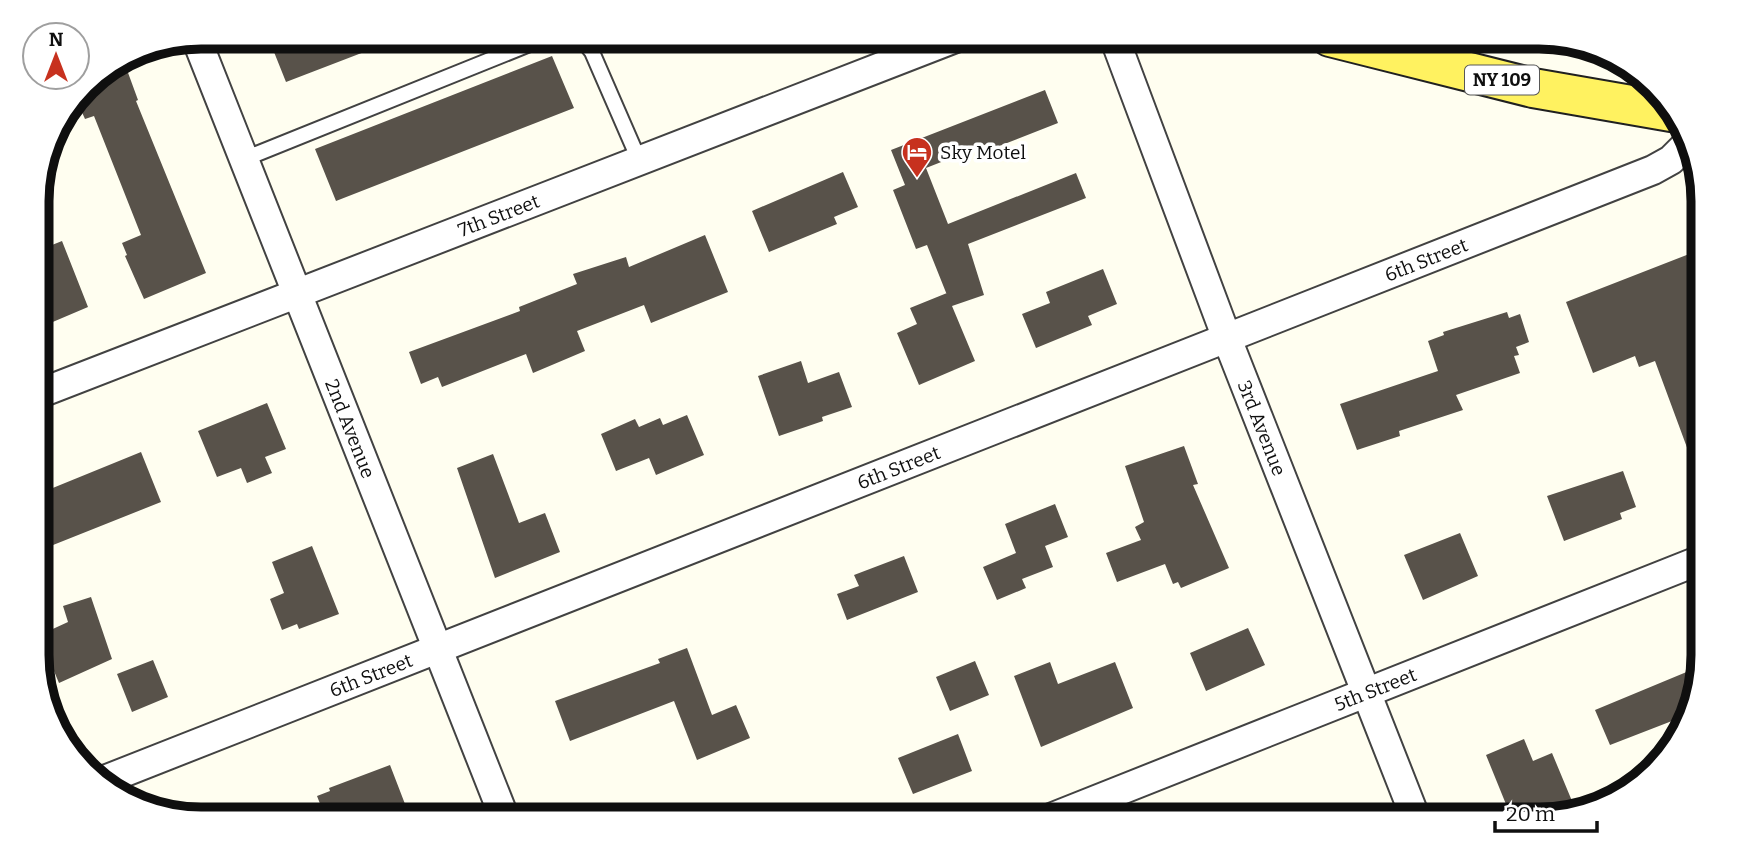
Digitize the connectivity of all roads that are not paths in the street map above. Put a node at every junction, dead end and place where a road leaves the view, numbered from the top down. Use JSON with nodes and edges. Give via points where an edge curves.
{"nodes":[{"id":1,"x":200,"y":49,"type":"edge"},
{"id":2,"x":517,"y":49,"type":"edge"},
{"id":3,"x":590,"y":49,"type":"edge"},
{"id":4,"x":927,"y":49,"type":"edge"},
{"id":5,"x":1118,"y":49,"type":"edge"},
{"id":6,"x":1379,"y":49,"type":"edge"},
{"id":7,"x":1661,"y":110,"type":"edge"},
{"id":8,"x":1682,"y":149,"type":"edge"},
{"id":9,"x":244,"y":159,"type":"junction"},
{"id":10,"x":639,"y":160,"type":"junction"},
{"id":11,"x":296,"y":292,"type":"junction"},
{"id":12,"x":1226,"y":336,"type":"junction"},
{"id":13,"x":49,"y":390,"type":"edge"},
{"id":14,"x":1691,"y":564,"type":"edge"},
{"id":15,"x":438,"y":647,"type":"junction"},
{"id":16,"x":1366,"y":691,"type":"junction"},
{"id":17,"x":110,"y":778,"type":"edge"},
{"id":18,"x":501,"y":807,"type":"edge"},
{"id":19,"x":1078,"y":807,"type":"edge"},
{"id":20,"x":1411,"y":807,"type":"edge"}],
"edges":[{"from":1,"to":9,"type":"street","name":"2nd Avenue"},
{"from":2,"to":9,"type":"lane"},
{"from":3,"to":10,"type":"lane"},
{"from":4,"to":10,"type":"street","name":"7th Street"},
{"from":5,"to":12,"type":"street","name":"3rd Avenue"},
{"from":6,"to":7,"type":"main road","number":"NY 109","via":[[1533,88]]},
{"from":8,"to":12,"type":"street","name":"6th Street","via":[[1653,170]]},
{"from":9,"to":11,"type":"street","name":"2nd Avenue"},
{"from":10,"to":11,"type":"street","name":"7th Street"},
{"from":11,"to":13,"type":"street","name":"7th Street"},
{"from":11,"to":15,"type":"street","name":"2nd Avenue"},
{"from":12,"to":15,"type":"street","name":"6th Street"},
{"from":12,"to":16,"type":"street","name":"3rd Avenue"},
{"from":14,"to":16,"type":"street","name":"5th Street"},
{"from":15,"to":17,"type":"street","name":"6th Street"},
{"from":15,"to":18,"type":"street","name":"2nd Avenue"},
{"from":16,"to":19,"type":"street","name":"5th Street"},
{"from":16,"to":20,"type":"street","name":"3rd Avenue"}]}
